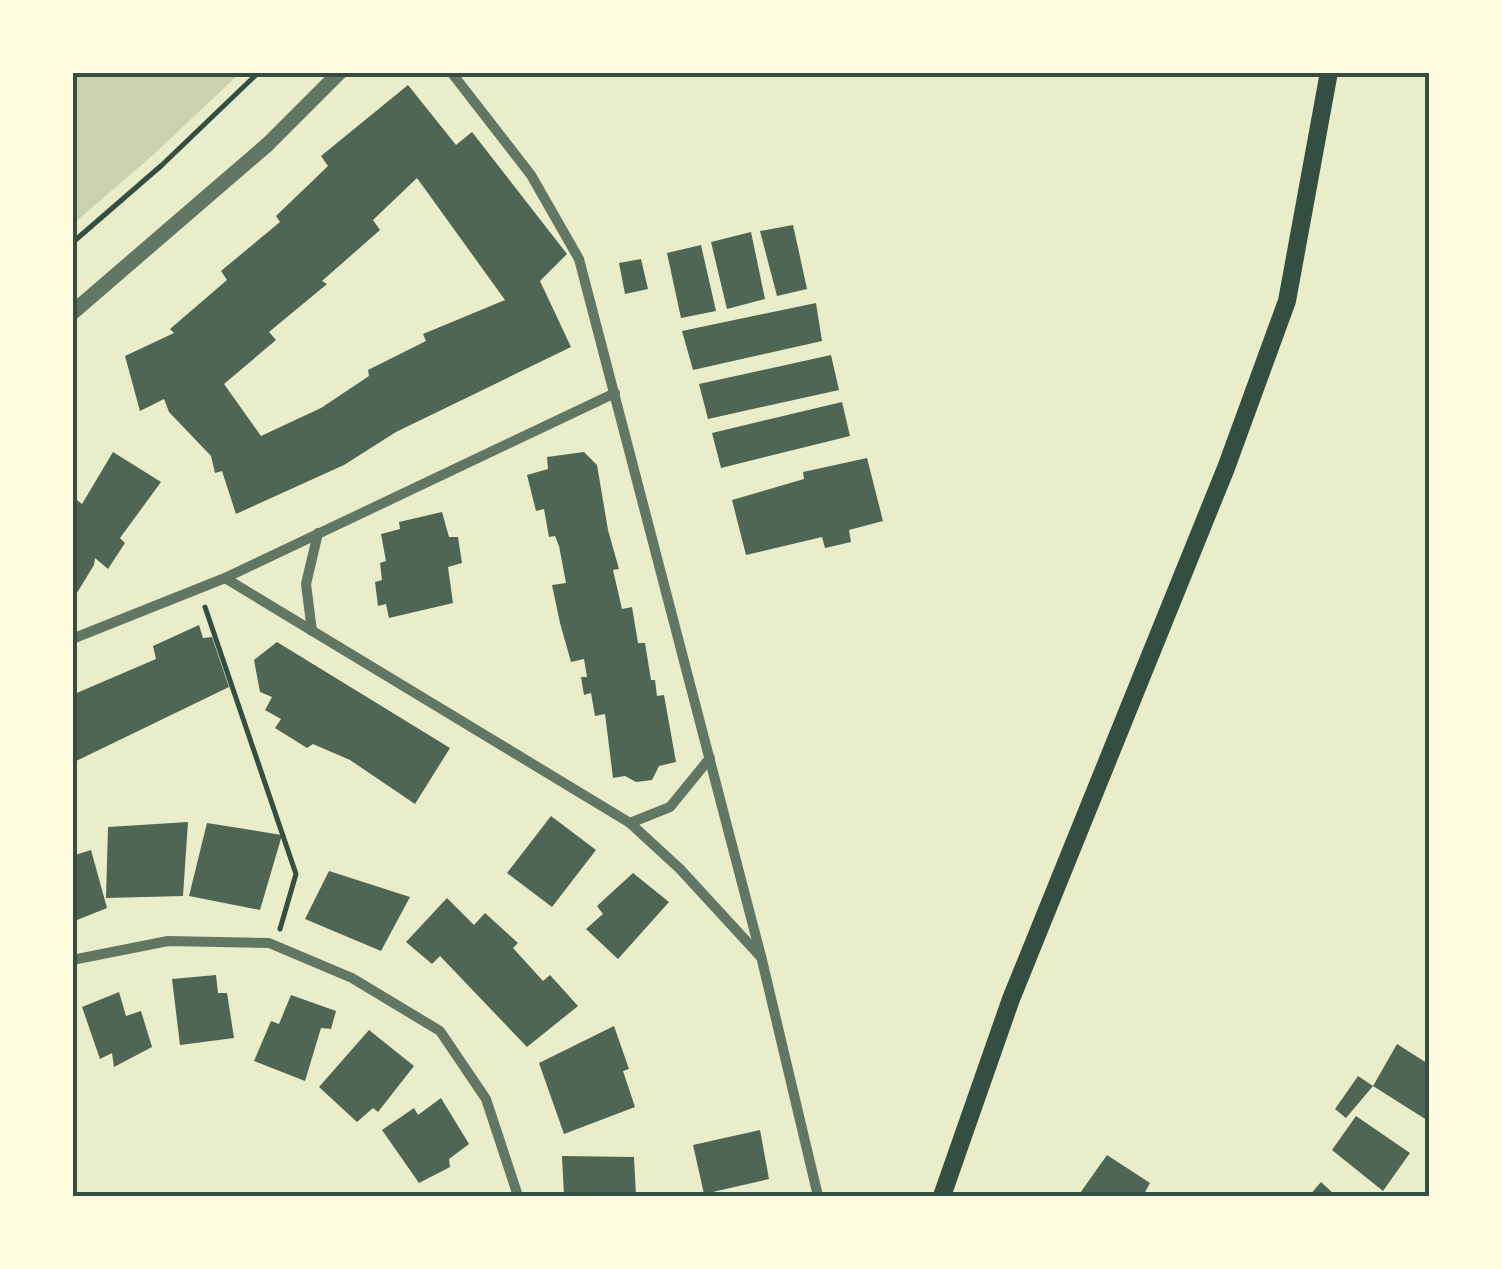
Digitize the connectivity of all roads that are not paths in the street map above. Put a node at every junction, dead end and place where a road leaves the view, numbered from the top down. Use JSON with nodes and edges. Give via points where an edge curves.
{"nodes":[{"id":1,"x":340,"y":72,"type":"edge"},
{"id":2,"x":451,"y":72,"type":"edge"},
{"id":3,"x":1329,"y":72,"type":"edge"},
{"id":4,"x":72,"y":313,"type":"edge"},
{"id":5,"x":615,"y":392,"type":"junction"},
{"id":6,"x":318,"y":533,"type":"junction"},
{"id":7,"x":225,"y":578,"type":"junction"},
{"id":8,"x":312,"y":631,"type":"junction"},
{"id":9,"x":72,"y":639,"type":"edge"},
{"id":10,"x":710,"y":758,"type":"junction"},
{"id":11,"x":630,"y":824,"type":"junction"},
{"id":12,"x":760,"y":956,"type":"junction"},
{"id":13,"x":72,"y":960,"type":"edge"},
{"id":14,"x":518,"y":1196,"type":"edge"},
{"id":15,"x":818,"y":1196,"type":"edge"},
{"id":16,"x":942,"y":1196,"type":"edge"}],
"edges":[{"from":1,"to":4,"type":"street","via":[[268,144]]},
{"from":2,"to":5,"type":"street","via":[[531,175],[579,259]]},
{"from":3,"to":16,"type":"main road","via":[[1288,302],[1010,998]]},
{"from":5,"to":6,"type":"street"},
{"from":5,"to":10,"type":"street"},
{"from":6,"to":7,"type":"street"},
{"from":6,"to":8,"type":"street","via":[[306,584]]},
{"from":7,"to":8,"type":"street"},
{"from":7,"to":9,"type":"street"},
{"from":8,"to":11,"type":"street"},
{"from":10,"to":11,"type":"street","via":[[670,807]]},
{"from":10,"to":12,"type":"street"},
{"from":11,"to":12,"type":"street"},
{"from":12,"to":15,"type":"street"},
{"from":13,"to":14,"type":"street","via":[[168,941],[269,943],[352,978],[440,1031],[486,1099]]}]}
